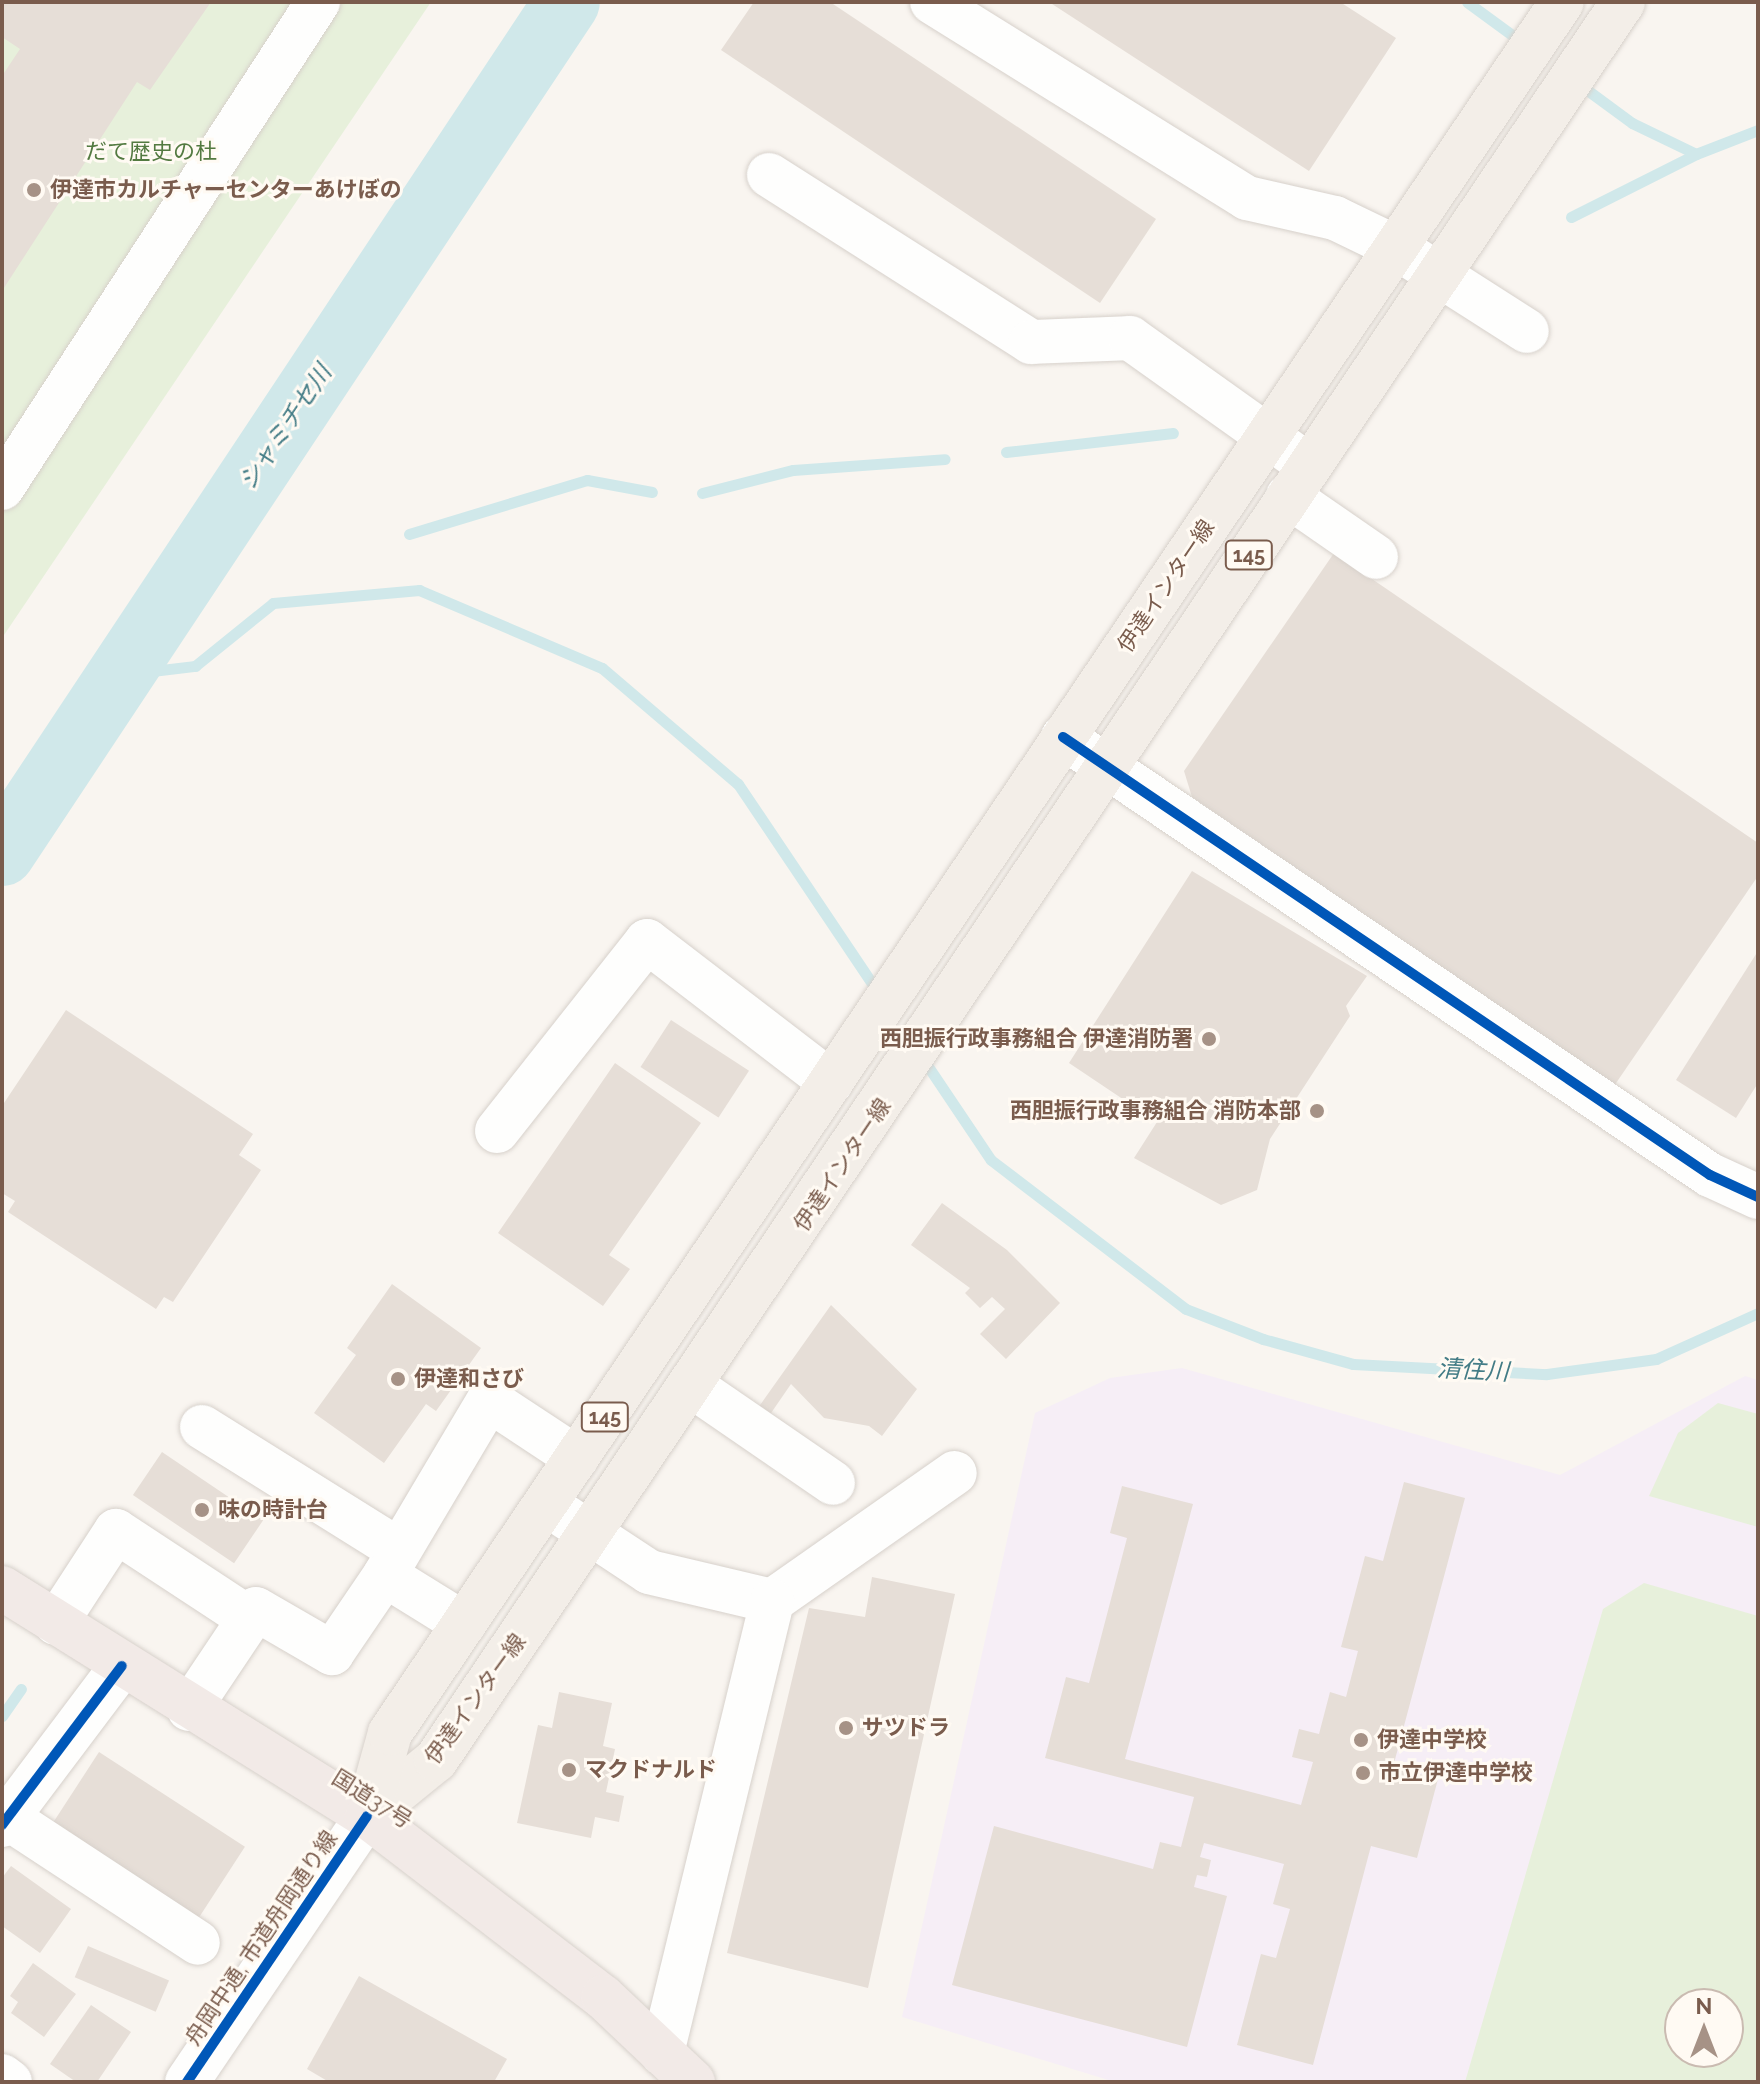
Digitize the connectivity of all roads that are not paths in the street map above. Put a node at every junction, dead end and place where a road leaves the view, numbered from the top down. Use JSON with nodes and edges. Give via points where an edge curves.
{"nodes":[{"id":1,"x":318,"y":2,"type":"edge"},
{"id":2,"x":932,"y":2,"type":"edge"},
{"id":3,"x":1623,"y":2,"type":"edge"},
{"id":4,"x":1558,"y":8,"type":"edge"},
{"id":5,"x":769,"y":175,"type":"dead end"},
{"id":6,"x":1397,"y":248,"type":"junction"},
{"id":7,"x":1437,"y":273,"type":"junction"},
{"id":8,"x":1527,"y":331,"type":"dead end"},
{"id":9,"x":1269,"y":434,"type":"junction"},
{"id":10,"x":9,"y":467,"type":"edge"},
{"id":11,"x":1298,"y":480,"type":"junction"},
{"id":12,"x":1376,"y":557,"type":"dead end"},
{"id":13,"x":1063,"y":737,"type":"junction"},
{"id":14,"x":1108,"y":770,"type":"junction"},
{"id":15,"x":831,"y":1082,"type":"junction"},
{"id":16,"x":497,"y":1131,"type":"dead end"},
{"id":17,"x":1758,"y":1197,"type":"edge"},
{"id":18,"x":692,"y":1386,"type":"junction"},
{"id":19,"x":202,"y":1427,"type":"dead end"},
{"id":20,"x":577,"y":1458,"type":"junction"},
{"id":21,"x":955,"y":1473,"type":"dead end"},
{"id":22,"x":833,"y":1483,"type":"dead end"},
{"id":23,"x":546,"y":1504,"type":"junction"},
{"id":24,"x":592,"y":1533,"type":"junction"},
{"id":25,"x":392,"y":1562,"type":"junction"},
{"id":26,"x":2,"y":1588,"type":"edge"},
{"id":27,"x":772,"y":1601,"type":"junction"},
{"id":28,"x":250,"y":1619,"type":"junction"},
{"id":29,"x":56,"y":1623,"type":"junction"},
{"id":30,"x":464,"y":1624,"type":"junction"},
{"id":31,"x":122,"y":1666,"type":"junction"},
{"id":32,"x":189,"y":1709,"type":"junction"},
{"id":33,"x":367,"y":1816,"type":"junction"},
{"id":34,"x":5,"y":1822,"type":"edge"},
{"id":35,"x":198,"y":1943,"type":"dead end"},
{"id":36,"x":662,"y":2053,"type":"junction"},
{"id":37,"x":2,"y":2076,"type":"edge"},
{"id":38,"x":10,"y":2082,"type":"edge"},
{"id":39,"x":187,"y":2082,"type":"edge"},
{"id":40,"x":693,"y":2082,"type":"edge"}],
"edges":[{"from":1,"to":10,"type":"street"},
{"from":2,"to":6,"type":"street","via":[[1247,198],[1335,218]]},
{"from":3,"to":7,"type":"main road","name":"伊達インター線","number":"145"},
{"from":4,"to":6,"type":"main road","name":"伊達インター線","number":"145"},
{"from":5,"to":9,"type":"street","via":[[1031,342],[1130,338]]},
{"from":6,"to":7,"type":"street"},
{"from":6,"to":9,"type":"main road","name":"伊達インター線","number":"145"},
{"from":7,"to":8,"type":"street"},
{"from":7,"to":11,"type":"main road","name":"伊達インター線","number":"145"},
{"from":9,"to":11,"type":"street"},
{"from":9,"to":13,"type":"main road","name":"伊達インター線","number":"145"},
{"from":11,"to":12,"type":"street"},
{"from":11,"to":14,"type":"main road","name":"伊達インター線","number":"145"},
{"from":13,"to":14,"type":"street"},
{"from":13,"to":15,"type":"main road","name":"伊達インター線","number":"145"},
{"from":14,"to":17,"type":"street","via":[[1710,1175]]},
{"from":14,"to":18,"type":"main road","name":"伊達インター線","number":"145"},
{"from":15,"to":16,"type":"street","via":[[647,941]]},
{"from":15,"to":20,"type":"main road","name":"伊達インター線","number":"145"},
{"from":18,"to":22,"type":"street"},
{"from":18,"to":24,"type":"main road","name":"伊達インター線","number":"145"},
{"from":19,"to":25,"type":"street"},
{"from":20,"to":23,"type":"main road","name":"伊達インター線","number":"145"},
{"from":20,"to":25,"type":"street","via":[[489,1400]]},
{"from":21,"to":27,"type":"street"},
{"from":23,"to":24,"type":"street"},
{"from":23,"to":30,"type":"main road","name":"伊達インター線","number":"145"},
{"from":24,"to":27,"type":"street","via":[[649,1572]]},
{"from":24,"to":33,"type":"main road","name":"伊達インター線","number":"145","via":[[436,1760]]},
{"from":25,"to":28,"type":"street","via":[[332,1653],[256,1609]]},
{"from":25,"to":30,"type":"street"},
{"from":26,"to":29,"type":"highway","name":"国道37号"},
{"from":27,"to":36,"type":"street"},
{"from":28,"to":29,"type":"street","via":[[116,1531]]},
{"from":28,"to":32,"type":"street"},
{"from":29,"to":31,"type":"highway","name":"国道37号"},
{"from":30,"to":33,"type":"main road","name":"伊達インター線","number":"145","via":[[390,1733]]},
{"from":31,"to":32,"type":"highway","name":"国道37号"},
{"from":31,"to":34,"type":"street"},
{"from":32,"to":33,"type":"highway","name":"国道37号"},
{"from":33,"to":36,"type":"highway","name":"国道37号","via":[[580,1978]]},
{"from":33,"to":39,"type":"street","name":"舟岡中通, 市道舟岡通り線"},
{"from":34,"to":35,"type":"street"},
{"from":36,"to":40,"type":"highway","name":"国道37号"},
{"from":37,"to":38,"type":"street"}]}
